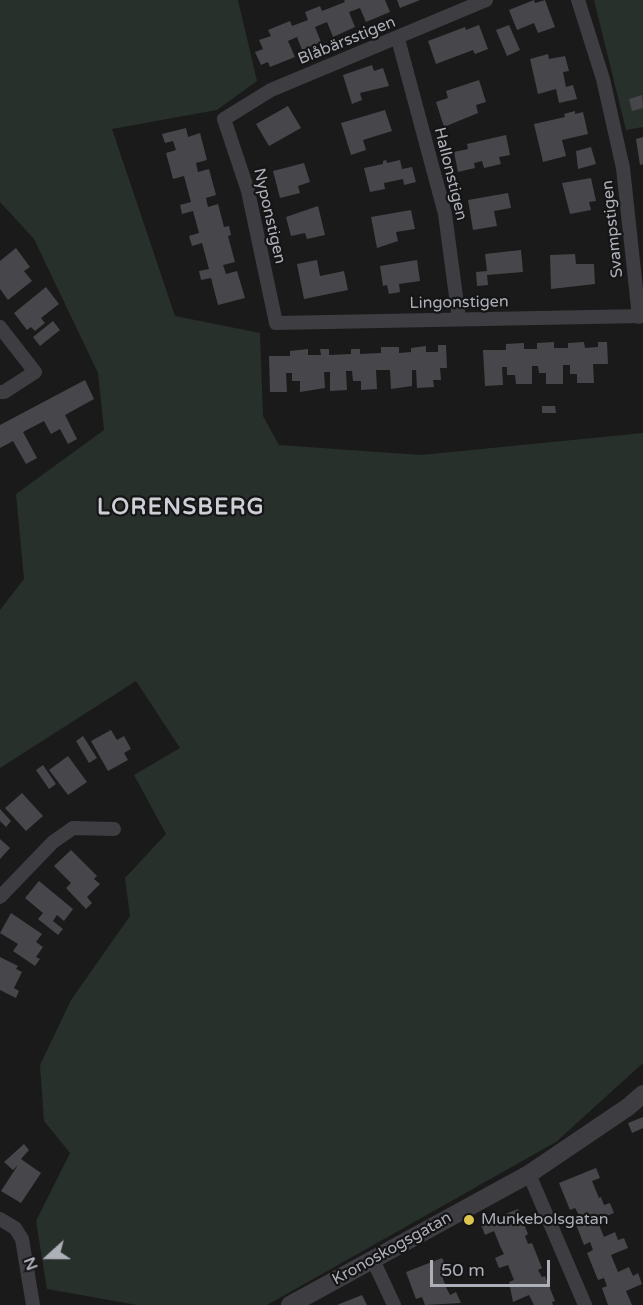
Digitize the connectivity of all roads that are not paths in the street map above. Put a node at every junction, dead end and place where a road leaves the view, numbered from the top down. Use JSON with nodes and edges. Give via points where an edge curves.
{"nodes":[{"id":1,"x":486,"y":0,"type":"edge"},
{"id":2,"x":578,"y":0,"type":"edge"},
{"id":3,"x":398,"y":39,"type":"junction"},
{"id":4,"x":224,"y":119,"type":"joint"},
{"id":5,"x":641,"y":317,"type":"edge"},
{"id":6,"x":459,"y":319,"type":"junction"},
{"id":7,"x":276,"y":323,"type":"joint"},
{"id":8,"x":0,"y":327,"type":"edge"},
{"id":9,"x":0,"y":392,"type":"edge"},
{"id":10,"x":114,"y":829,"type":"dead end"},
{"id":11,"x":0,"y":897,"type":"edge"},
{"id":12,"x":643,"y":1094,"type":"edge"},
{"id":13,"x":529,"y":1174,"type":"junction"},
{"id":14,"x":0,"y":1219,"type":"edge"},
{"id":15,"x":374,"y":1260,"type":"junction"},
{"id":16,"x":33,"y":1305,"type":"edge"},
{"id":17,"x":290,"y":1305,"type":"edge"},
{"id":18,"x":394,"y":1305,"type":"edge"},
{"id":19,"x":585,"y":1305,"type":"edge"}],
"edges":[{"from":1,"to":3,"type":"street","name":"Blåbärsstigen"},
{"from":2,"to":5,"type":"street","name":"Svampstigen","via":[[603,80],[623,168]]},
{"from":3,"to":4,"type":"street","name":"Blåbärsstigen","via":[[271,90]]},
{"from":3,"to":6,"type":"street","name":"Hallonstigen","via":[[445,214]]},
{"from":4,"to":7,"type":"street","name":"Nyponstigen","via":[[248,191]]},
{"from":5,"to":6,"type":"street","name":"Lingonstigen"},
{"from":6,"to":7,"type":"street","name":"Lingonstigen"},
{"from":8,"to":9,"type":"street","via":[[35,372]]},
{"from":10,"to":11,"type":"street","via":[[73,828],[53,842]]},
{"from":12,"to":13,"type":"street","name":"Kronoskogsgatan"},
{"from":13,"to":15,"type":"street","name":"Kronoskogsgatan"},
{"from":13,"to":19,"type":"street"},
{"from":14,"to":16,"type":"street","via":[[15,1228],[22,1239]]},
{"from":15,"to":17,"type":"street","name":"Kronoskogsgatan"},
{"from":15,"to":18,"type":"street"}]}
